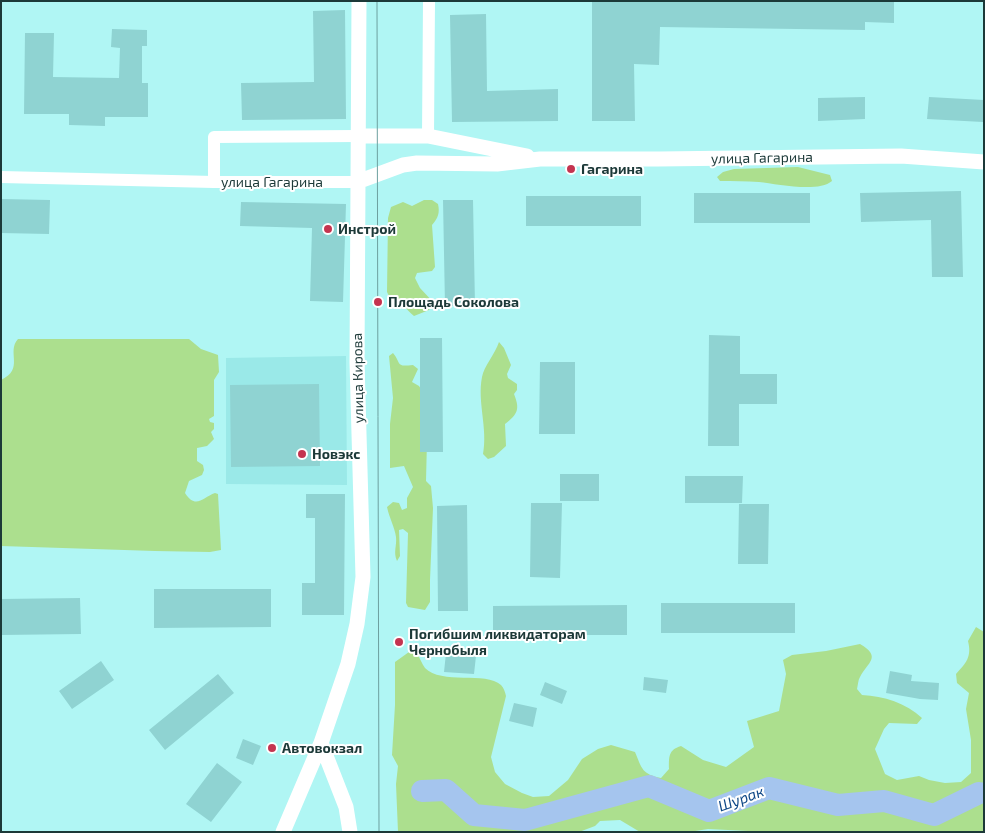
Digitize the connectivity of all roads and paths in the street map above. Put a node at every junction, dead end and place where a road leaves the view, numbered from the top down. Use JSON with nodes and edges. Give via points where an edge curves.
{"nodes":[{"id":1,"x":359,"y":1,"type":"edge"},
{"id":2,"x":430,"y":1,"type":"edge"},
{"id":3,"x":358,"y":136,"type":"junction"},
{"id":4,"x":428,"y":136,"type":"junction"},
{"id":5,"x":540,"y":159,"type":"junction"},
{"id":6,"x":984,"y":162,"type":"edge"},
{"id":7,"x":1,"y":177,"type":"edge"},
{"id":8,"x":214,"y":182,"type":"junction"},
{"id":9,"x":357,"y":182,"type":"junction"},
{"id":10,"x":321,"y":743,"type":"junction"},
{"id":11,"x":283,"y":832,"type":"edge"},
{"id":12,"x":350,"y":832,"type":"edge"}],
"edges":[{"from":1,"to":3,"type":"street","name":"улица Кирова"},
{"from":2,"to":4,"type":"street"},
{"from":3,"to":4,"type":"street","name":"улица Гагарина"},
{"from":3,"to":8,"type":"street","name":"улица Гагарина","via":[[214,137]]},
{"from":3,"to":9,"type":"street","name":"улица Кирова"},
{"from":4,"to":5,"type":"street","name":"улица Гагарина"},
{"from":5,"to":6,"type":"street","name":"улица Гагарина","via":[[901,156]]},
{"from":5,"to":9,"type":"street","name":"улица Гагарина","via":[[496,164],[417,163]]},
{"from":7,"to":8,"type":"street","name":"улица Гагарина"},
{"from":8,"to":9,"type":"street","name":"улица Гагарина"},
{"from":9,"to":10,"type":"street","name":"улица Кирова","via":[[362,577],[357,624],[348,664]]},
{"from":10,"to":11,"type":"street","name":"улица Кирова"},
{"from":10,"to":12,"type":"street","via":[[346,807]]}]}
